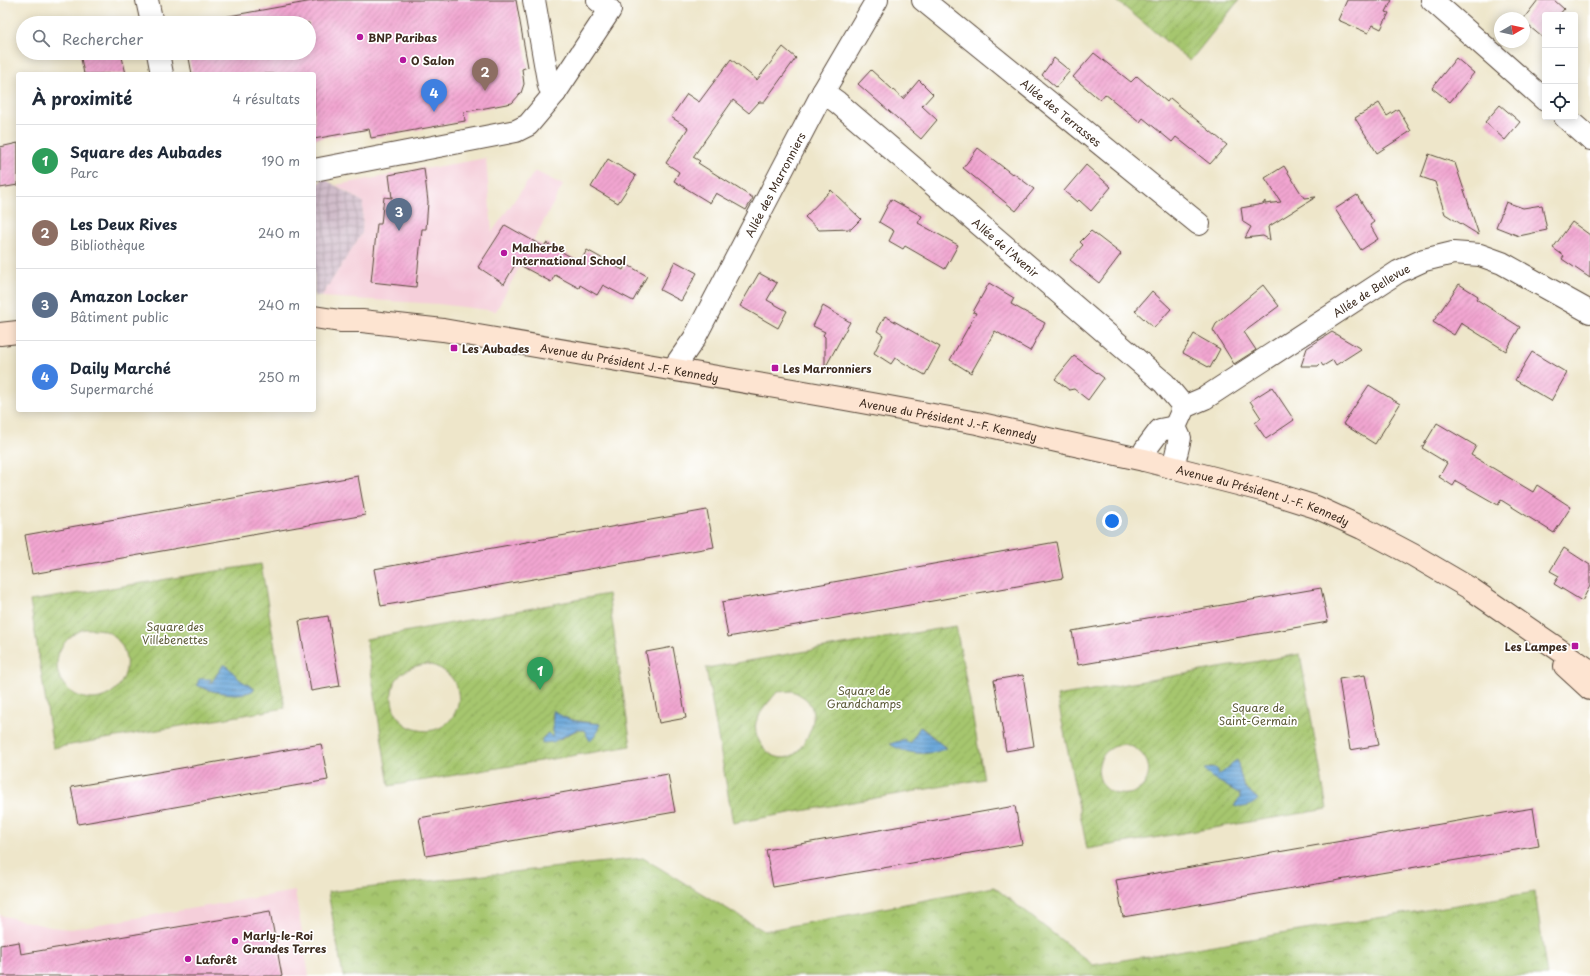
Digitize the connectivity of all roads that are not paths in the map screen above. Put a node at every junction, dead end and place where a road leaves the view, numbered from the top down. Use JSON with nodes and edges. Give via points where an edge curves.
{"nodes":[{"id":1,"x":147,"y":0,"type":"edge"},
{"id":2,"x":534,"y":0,"type":"edge"},
{"id":3,"x":877,"y":0,"type":"edge"},
{"id":4,"x":923,"y":0,"type":"edge"},
{"id":5,"x":1432,"y":0,"type":"edge"},
{"id":6,"x":604,"y":5,"type":"edge"},
{"id":7,"x":150,"y":16,"type":"edge"},
{"id":8,"x":159,"y":60,"type":"edge"},
{"id":9,"x":162,"y":72,"type":"edge"},
{"id":10,"x":823,"y":92,"type":"junction"},
{"id":11,"x":555,"y":93,"type":"junction"},
{"id":12,"x":1542,"y":97,"type":"edge"},
{"id":13,"x":1568,"y":120,"type":"edge"},
{"id":14,"x":1590,"y":139,"type":"edge"},
{"id":15,"x":316,"y":170,"type":"edge"},
{"id":16,"x":1199,"y":224,"type":"dead end"},
{"id":17,"x":1590,"y":312,"type":"edge"},
{"id":18,"x":316,"y":317,"type":"edge"},
{"id":19,"x":337,"y":321,"type":"junction"},
{"id":20,"x":316,"y":322,"type":"edge"},
{"id":21,"x":16,"y":332,"type":"edge"},
{"id":22,"x":0,"y":334,"type":"edge"},
{"id":23,"x":673,"y":369,"type":"junction"},
{"id":24,"x":1184,"y":407,"type":"junction"},
{"id":25,"x":1175,"y":427,"type":"junction"},
{"id":26,"x":1144,"y":460,"type":"junction"},
{"id":27,"x":1173,"y":468,"type":"junction"},
{"id":28,"x":1526,"y":627,"type":"junction"},
{"id":29,"x":1590,"y":671,"type":"edge"},
{"id":30,"x":1590,"y":689,"type":"edge"}],
"edges":[{"from":1,"to":7,"type":"street"},
{"from":2,"to":11,"type":"street","via":[[549,86]]},
{"from":3,"to":10,"type":"street","name":"Allée des Marronniers"},
{"from":4,"to":16,"type":"street","name":"Allée des Terrasses"},
{"from":5,"to":12,"type":"street"},
{"from":6,"to":11,"type":"street"},
{"from":8,"to":9,"type":"street"},
{"from":10,"to":23,"type":"street","name":"Allée des Marronniers","via":[[694,339]]},
{"from":10,"to":24,"type":"street","name":"Allée de l'Avenir","via":[[1164,383]]},
{"from":11,"to":15,"type":"street","via":[[528,125],[516,131]]},
{"from":13,"to":14,"type":"street"},
{"from":17,"to":24,"type":"street","name":"Allée de Bellevue","via":[[1502,263],[1480,255],[1453,253],[1424,260],[1398,272],[1205,398]]},
{"from":18,"to":19,"type":"main road","name":"Avenue du Président J.-F. Kennedy"},
{"from":19,"to":20,"type":"main road","name":"Avenue du Président J.-F. Kennedy"},
{"from":19,"to":23,"type":"main road","name":"Avenue du Président J.-F. Kennedy","via":[[443,330]]},
{"from":21,"to":22,"type":"main road"},
{"from":23,"to":26,"type":"main road","name":"Avenue du Président J.-F. Kennedy","via":[[977,423]]},
{"from":24,"to":25,"type":"street"},
{"from":25,"to":26,"type":"street","via":[[1160,430],[1145,450]]},
{"from":25,"to":27,"type":"street","via":[[1180,438]]},
{"from":26,"to":27,"type":"main road","name":"Avenue du Président J.-F. Kennedy"},
{"from":27,"to":28,"type":"main road","name":"Avenue du Président J.-F. Kennedy","via":[[1308,505],[1362,528],[1454,579]]},
{"from":28,"to":29,"type":"main road","name":"Avenue du Président J.-F. Kennedy"},
{"from":28,"to":30,"type":"main road","name":"Avenue du Président J.-F. Kennedy"}]}
